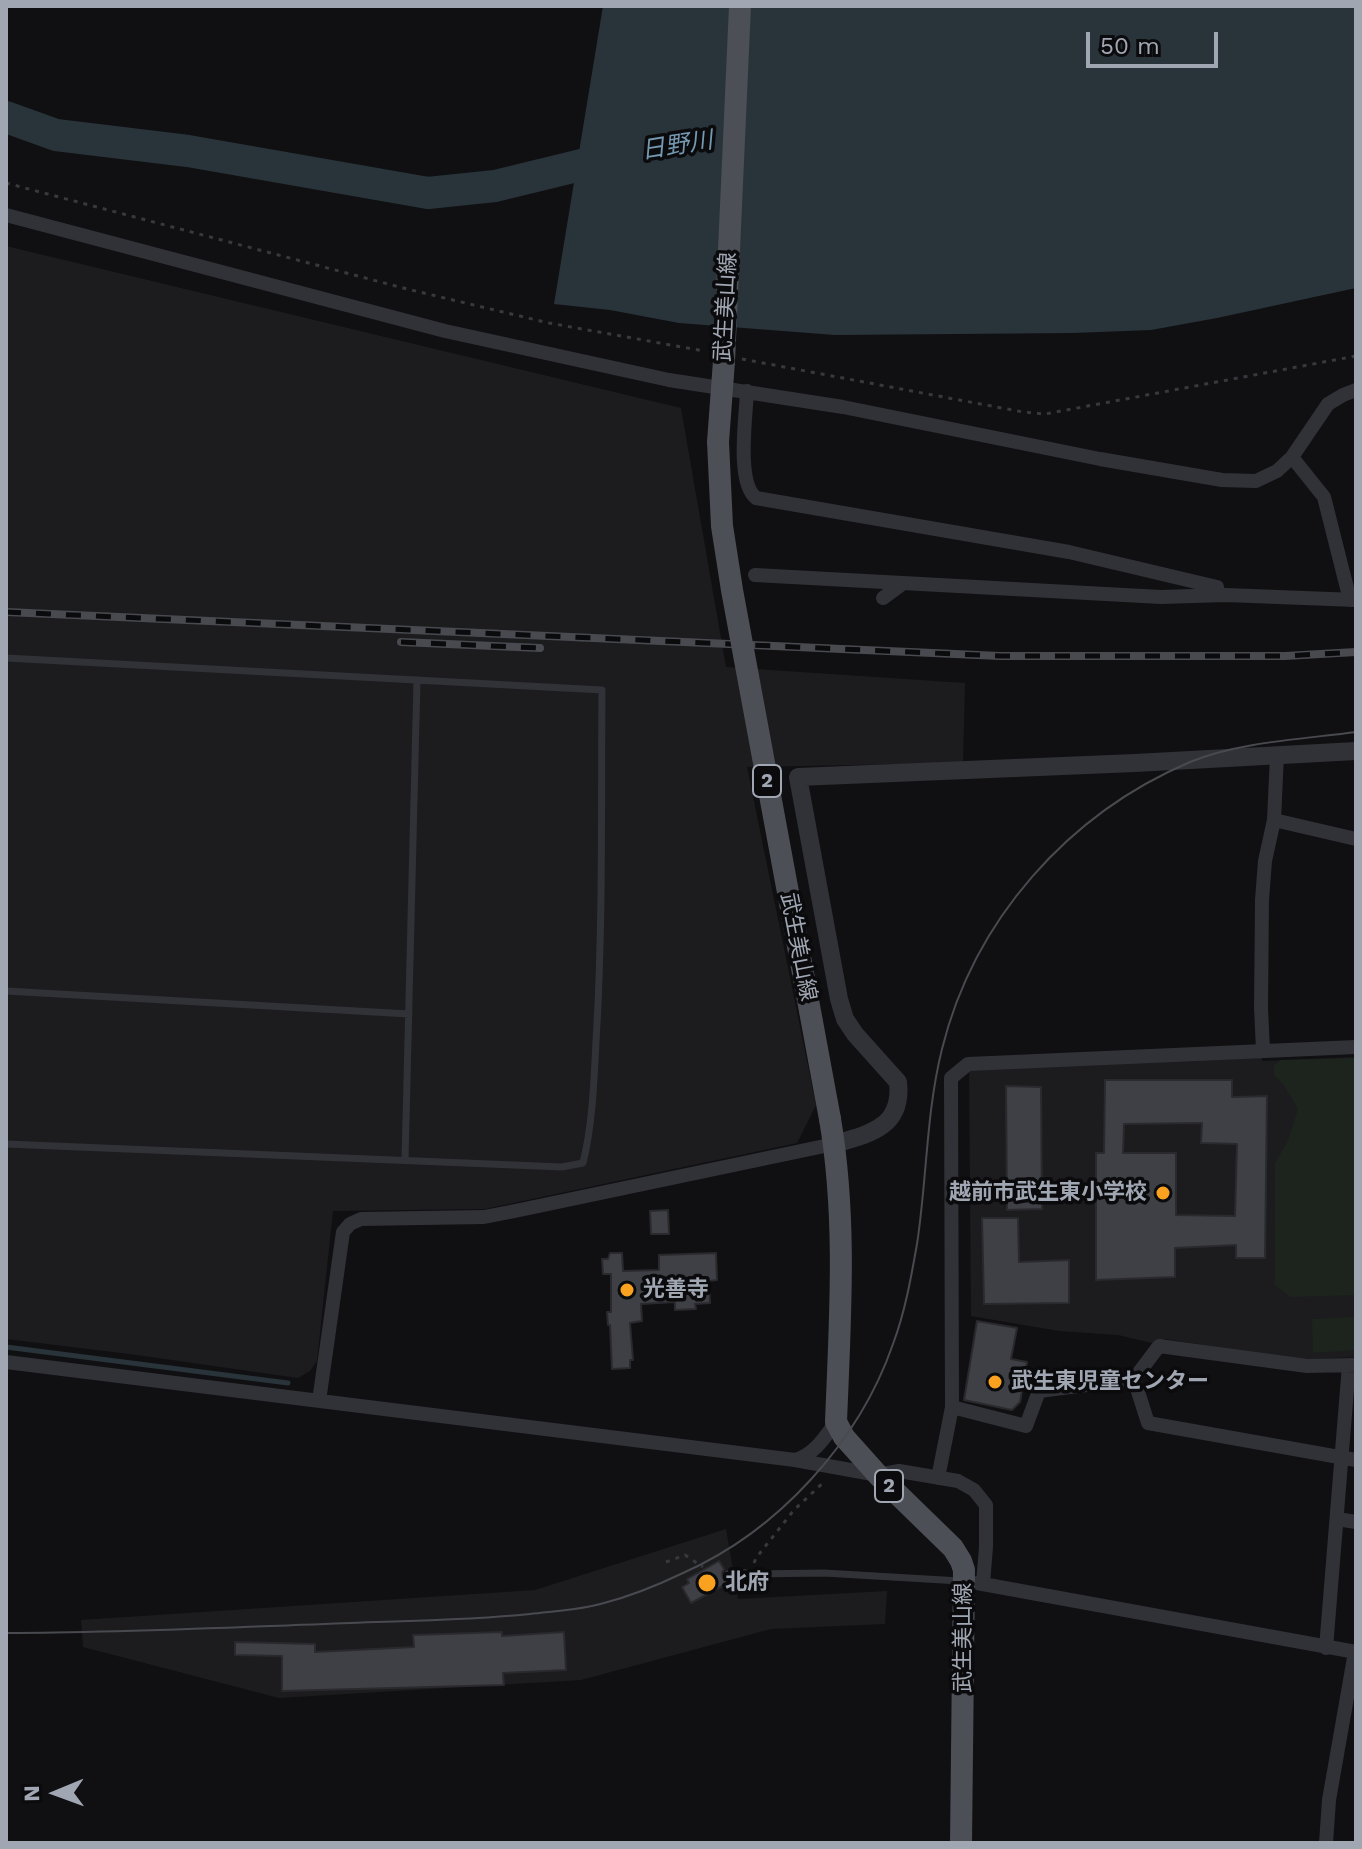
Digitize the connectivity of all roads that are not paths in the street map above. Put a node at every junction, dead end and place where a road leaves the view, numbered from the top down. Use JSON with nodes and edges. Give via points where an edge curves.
{"nodes":[{"id":1,"x":740,"y":6,"type":"edge"},
{"id":2,"x":6,"y":215,"type":"edge"},
{"id":3,"x":722,"y":388,"type":"junction"},
{"id":4,"x":1356,"y":390,"type":"edge"},
{"id":5,"x":747,"y":391,"type":"junction"},
{"id":6,"x":1292,"y":457,"type":"junction"},
{"id":7,"x":755,"y":575,"type":"dead end"},
{"id":8,"x":902,"y":584,"type":"junction"},
{"id":9,"x":1218,"y":595,"type":"junction"},
{"id":10,"x":883,"y":598,"type":"dead end"},
{"id":11,"x":1353,"y":600,"type":"edge"},
{"id":12,"x":6,"y":658,"type":"edge"},
{"id":13,"x":417,"y":680,"type":"junction"},
{"id":14,"x":1356,"y":751,"type":"edge"},
{"id":15,"x":1277,"y":755,"type":"junction"},
{"id":16,"x":1274,"y":820,"type":"junction"},
{"id":17,"x":1356,"y":839,"type":"edge"},
{"id":18,"x":6,"y":991,"type":"edge"},
{"id":19,"x":409,"y":1014,"type":"junction"},
{"id":20,"x":1356,"y":1047,"type":"edge"},
{"id":21,"x":1263,"y":1050,"type":"junction"},
{"id":22,"x":6,"y":1144,"type":"edge"},
{"id":23,"x":834,"y":1144,"type":"junction"},
{"id":24,"x":405,"y":1160,"type":"junction"},
{"id":25,"x":6,"y":1362,"type":"edge"},
{"id":26,"x":1352,"y":1365,"type":"edge"},
{"id":27,"x":1134,"y":1379,"type":"junction"},
{"id":28,"x":319,"y":1401,"type":"junction"},
{"id":29,"x":952,"y":1407,"type":"junction"},
{"id":30,"x":836,"y":1422,"type":"junction"},
{"id":31,"x":1349,"y":1458,"type":"edge"},
{"id":32,"x":795,"y":1460,"type":"junction"},
{"id":33,"x":878,"y":1475,"type":"junction"},
{"id":34,"x":938,"y":1478,"type":"junction"},
{"id":35,"x":1337,"y":1519,"type":"junction"},
{"id":36,"x":1356,"y":1522,"type":"edge"},
{"id":37,"x":728,"y":1574,"type":"dead end"},
{"id":38,"x":974,"y":1583,"type":"junction"},
{"id":39,"x":1326,"y":1648,"type":"junction"},
{"id":40,"x":1355,"y":1652,"type":"edge"},
{"id":41,"x":961,"y":1843,"type":"edge"},
{"id":42,"x":1326,"y":1843,"type":"edge"}],
"edges":[{"from":1,"to":3,"type":"main road","name":"武生美山線","number":"2","bridge":true,"via":[[729,359]]},
{"from":2,"to":3,"type":"street","via":[[445,331]]},
{"from":3,"to":5,"type":"street"},
{"from":3,"to":23,"type":"main road","name":"武生美山線","number":"2","bridge":true,"via":[[722,526]]},
{"from":4,"to":6,"type":"street","via":[[1328,404]]},
{"from":5,"to":6,"type":"street","via":[[1222,480],[1256,481]]},
{"from":5,"to":9,"type":"street","via":[[745,477],[756,498],[1099,558],[1217,587]]},
{"from":6,"to":11,"type":"street","via":[[1324,497]]},
{"from":7,"to":8,"type":"street"},
{"from":8,"to":9,"type":"street"},
{"from":8,"to":10,"type":"street"},
{"from":9,"to":11,"type":"street"},
{"from":12,"to":13,"type":"lane"},
{"from":13,"to":19,"type":"lane"},
{"from":13,"to":24,"type":"lane","via":[[602,690],[600,971],[593,1106],[583,1163],[562,1167]]},
{"from":14,"to":15,"type":"street"},
{"from":15,"to":16,"type":"street"},
{"from":15,"to":23,"type":"street","via":[[798,777],[845,1019],[898,1082],[898,1106],[887,1121],[873,1132]]},
{"from":16,"to":17,"type":"street"},
{"from":16,"to":21,"type":"street","via":[[1262,900]]},
{"from":18,"to":19,"type":"lane"},
{"from":19,"to":24,"type":"lane"},
{"from":20,"to":21,"type":"street"},
{"from":21,"to":29,"type":"street","via":[[968,1064],[951,1078]]},
{"from":22,"to":24,"type":"lane"},
{"from":23,"to":28,"type":"street","via":[[484,1217],[361,1219],[350,1224],[343,1232]]},
{"from":23,"to":30,"type":"main road","name":"武生美山線","number":"2","via":[[842,1296]]},
{"from":25,"to":28,"type":"street"},
{"from":26,"to":27,"type":"street","via":[[1307,1366],[1159,1346]]},
{"from":26,"to":31,"type":"street"},
{"from":27,"to":29,"type":"street","via":[[1039,1391],[1026,1426]]},
{"from":27,"to":31,"type":"street","via":[[1148,1423]]},
{"from":28,"to":32,"type":"street"},
{"from":29,"to":34,"type":"street"},
{"from":30,"to":32,"type":"street","via":[[823,1440]]},
{"from":30,"to":33,"type":"main road","name":"武生美山線","number":"2"},
{"from":31,"to":35,"type":"street"},
{"from":32,"to":33,"type":"street"},
{"from":33,"to":34,"type":"street","via":[[899,1471]]},
{"from":33,"to":38,"type":"main road","name":"武生美山線","number":"2","via":[[953,1548]]},
{"from":34,"to":38,"type":"street","via":[[958,1481],[986,1505],[986,1547]]},
{"from":35,"to":36,"type":"street"},
{"from":35,"to":39,"type":"street"},
{"from":37,"to":38,"type":"lane","via":[[824,1573]]},
{"from":38,"to":39,"type":"street"},
{"from":38,"to":41,"type":"main road","name":"武生美山線","number":"2"},
{"from":39,"to":40,"type":"street"},
{"from":40,"to":42,"type":"street"}]}
